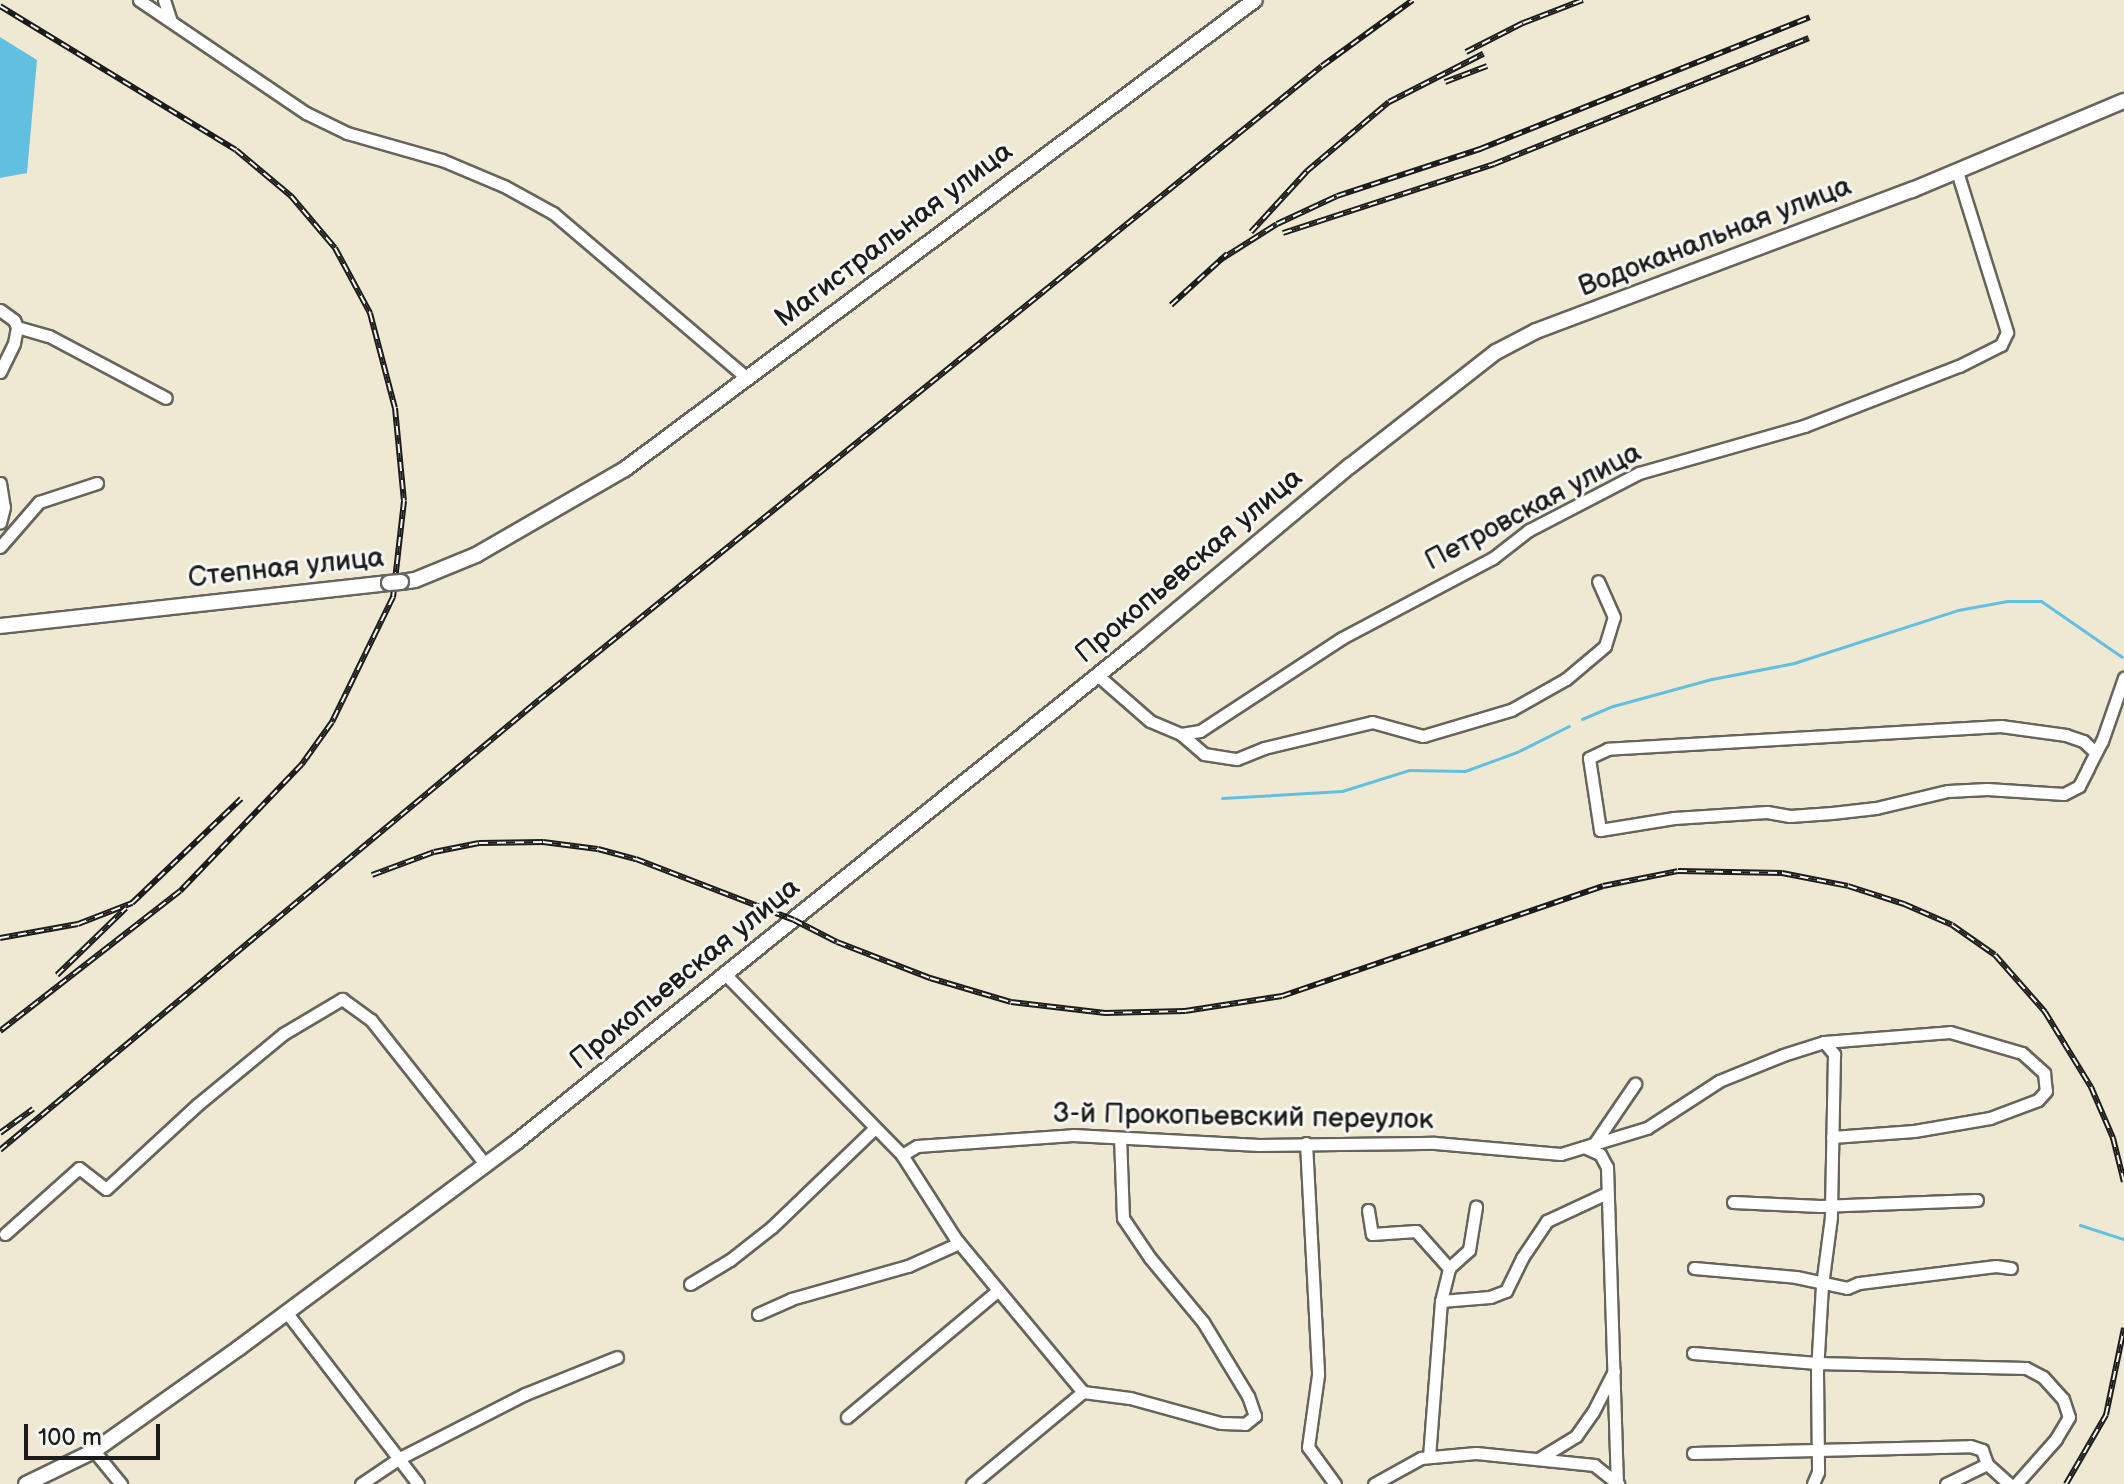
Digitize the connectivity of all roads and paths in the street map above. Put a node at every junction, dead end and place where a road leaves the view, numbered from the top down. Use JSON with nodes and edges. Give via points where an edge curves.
{"nodes":[{"id":1,"x":139,"y":0,"type":"edge"},
{"id":2,"x":164,"y":0,"type":"edge"},
{"id":3,"x":1255,"y":0,"type":"edge"},
{"id":4,"x":171,"y":21,"type":"junction"},
{"id":5,"x":2124,"y":101,"type":"edge"},
{"id":6,"x":1957,"y":171,"type":"junction"},
{"id":7,"x":0,"y":310,"type":"edge"},
{"id":8,"x":17,"y":327,"type":"junction"},
{"id":9,"x":0,"y":372,"type":"edge"},
{"id":10,"x":746,"y":377,"type":"junction"},
{"id":11,"x":166,"y":398,"type":"dead end"},
{"id":12,"x":1350,"y":466,"type":"joint"},
{"id":13,"x":0,"y":483,"type":"edge"},
{"id":14,"x":97,"y":483,"type":"dead end"},
{"id":15,"x":560,"y":507,"type":"joint"},
{"id":16,"x":0,"y":523,"type":"edge"},
{"id":17,"x":0,"y":547,"type":"edge"},
{"id":18,"x":1598,"y":581,"type":"dead end"},
{"id":19,"x":0,"y":626,"type":"edge"},
{"id":20,"x":2124,"y":678,"type":"edge"},
{"id":21,"x":1103,"y":680,"type":"dead end"},
{"id":22,"x":1181,"y":734,"type":"junction"},
{"id":23,"x":2095,"y":752,"type":"junction"},
{"id":24,"x":726,"y":975,"type":"junction"},
{"id":25,"x":1824,"y":1042,"type":"junction"},
{"id":26,"x":1635,"y":1084,"type":"dead end"},
{"id":27,"x":874,"y":1129,"type":"junction"},
{"id":28,"x":1832,"y":1137,"type":"junction"},
{"id":29,"x":1120,"y":1138,"type":"junction"},
{"id":30,"x":1306,"y":1143,"type":"junction"},
{"id":31,"x":1589,"y":1145,"type":"junction"},
{"id":32,"x":902,"y":1155,"type":"junction"},
{"id":33,"x":486,"y":1165,"type":"junction"},
{"id":34,"x":1607,"y":1193,"type":"junction"},
{"id":35,"x":1977,"y":1200,"type":"dead end"},
{"id":36,"x":1733,"y":1202,"type":"dead end"},
{"id":37,"x":1831,"y":1205,"type":"junction"},
{"id":38,"x":1476,"y":1207,"type":"dead end"},
{"id":39,"x":1368,"y":1210,"type":"dead end"},
{"id":40,"x":5,"y":1234,"type":"dead end"},
{"id":41,"x":959,"y":1243,"type":"junction"},
{"id":42,"x":1449,"y":1268,"type":"junction"},
{"id":43,"x":1694,"y":1268,"type":"dead end"},
{"id":44,"x":2011,"y":1268,"type":"dead end"},
{"id":45,"x":690,"y":1284,"type":"dead end"},
{"id":46,"x":1822,"y":1285,"type":"junction"},
{"id":47,"x":997,"y":1291,"type":"junction"},
{"id":48,"x":1441,"y":1301,"type":"junction"},
{"id":49,"x":287,"y":1313,"type":"junction"},
{"id":50,"x":758,"y":1314,"type":"dead end"},
{"id":51,"x":1693,"y":1353,"type":"dead end"},
{"id":52,"x":617,"y":1357,"type":"dead end"},
{"id":53,"x":1817,"y":1363,"type":"junction"},
{"id":54,"x":1616,"y":1366,"type":"junction"},
{"id":55,"x":1083,"y":1392,"type":"junction"},
{"id":56,"x":847,"y":1417,"type":"dead end"},
{"id":57,"x":1818,"y":1447,"type":"junction"},
{"id":58,"x":94,"y":1451,"type":"junction"},
{"id":59,"x":1693,"y":1453,"type":"dead end"},
{"id":60,"x":1429,"y":1457,"type":"junction"},
{"id":61,"x":1540,"y":1458,"type":"junction"},
{"id":62,"x":398,"y":1459,"type":"junction"},
{"id":63,"x":1987,"y":1464,"type":"junction"},
{"id":64,"x":1817,"y":1480,"type":"edge"},
{"id":65,"x":26,"y":1484,"type":"edge"},
{"id":66,"x":121,"y":1484,"type":"edge"},
{"id":67,"x":361,"y":1484,"type":"edge"},
{"id":68,"x":418,"y":1484,"type":"edge"},
{"id":69,"x":972,"y":1484,"type":"edge"},
{"id":70,"x":1335,"y":1484,"type":"edge"},
{"id":71,"x":1374,"y":1484,"type":"edge"},
{"id":72,"x":1617,"y":1484,"type":"edge"},
{"id":73,"x":1946,"y":1484,"type":"edge"},
{"id":74,"x":2009,"y":1484,"type":"edge"},
{"id":75,"x":2016,"y":1484,"type":"edge"}],
"edges":[{"from":1,"to":4,"type":"street"},
{"from":2,"to":4,"type":"street"},
{"from":3,"to":10,"type":"main road","name":"Магистральная улица"},
{"from":4,"to":10,"type":"street","via":[[306,113],[347,133],[442,160],[553,213]]},
{"from":5,"to":6,"type":"main road","name":"Водоканальная улица"},
{"from":6,"to":12,"type":"main road","name":"Водоканальная улица","via":[[1536,331],[1496,352]]},
{"from":6,"to":22,"type":"street","name":"Петровская улица","via":[[2004,320],[2006,339],[2001,345],[1804,426],[1639,473],[1342,638],[1200,731]]},
{"from":7,"to":8,"type":"street"},
{"from":8,"to":9,"type":"street"},
{"from":8,"to":11,"type":"street","via":[[49,336]]},
{"from":10,"to":15,"type":"main road","name":"Магистральная улица","via":[[625,469]]},
{"from":12,"to":24,"type":"main road","name":"Прокопьевская улица"},
{"from":13,"to":16,"type":"street"},
{"from":14,"to":17,"type":"street","via":[[39,502]]},
{"from":15,"to":19,"type":"main road","name":"Степная улица","via":[[476,555],[415,580]]},
{"from":18,"to":22,"type":"street","via":[[1614,617],[1605,646],[1566,679],[1511,710],[1423,736],[1372,722],[1237,759],[1204,754]]},
{"from":20,"to":23,"type":"street"},
{"from":21,"to":22,"type":"street","via":[[1150,721]]},
{"from":23,"to":23,"type":"street","via":[[2079,786],[2064,794],[1948,791],[1847,812],[1674,818],[1600,830],[1589,758],[1608,749],[2001,726],[2066,735]]},
{"from":24,"to":27,"type":"street"},
{"from":24,"to":33,"type":"main road","name":"Прокопьевская улица"},
{"from":25,"to":28,"type":"street","via":[[1834,1054]]},
{"from":25,"to":28,"type":"street","name":"3-й Прокопьевский переулок","via":[[1950,1032],[2022,1053],[2044,1073],[2046,1091],[2038,1100],[1990,1118]]},
{"from":25,"to":31,"type":"street","name":"3-й Прокопьевский переулок","via":[[1719,1081],[1647,1128]]},
{"from":26,"to":31,"type":"street"},
{"from":27,"to":32,"type":"street"},
{"from":27,"to":45,"type":"street","via":[[772,1227]]},
{"from":28,"to":37,"type":"street"},
{"from":29,"to":30,"type":"street","name":"3-й Прокопьевский переулок"},
{"from":29,"to":32,"type":"street","name":"3-й Прокопьевский переулок","via":[[1073,1135],[917,1146]]},
{"from":29,"to":55,"type":"street","via":[[1123,1218],[1203,1322],[1255,1416],[1245,1424],[1221,1423],[1130,1398]]},
{"from":30,"to":31,"type":"street","name":"3-й Прокопьевский переулок","via":[[1435,1143],[1531,1154],[1561,1154]]},
{"from":30,"to":70,"type":"street","via":[[1318,1375],[1308,1447]]},
{"from":31,"to":34,"type":"street","via":[[1607,1167]]},
{"from":32,"to":41,"type":"street"},
{"from":33,"to":40,"type":"street","via":[[371,1020],[342,999],[259,1052],[106,1189],[79,1168]]},
{"from":33,"to":49,"type":"main road","name":"Прокопьевская улица"},
{"from":34,"to":48,"type":"street","via":[[1547,1221],[1506,1291]]},
{"from":34,"to":54,"type":"street"},
{"from":35,"to":37,"type":"street"},
{"from":36,"to":37,"type":"street"},
{"from":37,"to":46,"type":"street"},
{"from":38,"to":42,"type":"street","via":[[1469,1250]]},
{"from":39,"to":42,"type":"street","via":[[1372,1234],[1416,1231]]},
{"from":41,"to":47,"type":"street"},
{"from":41,"to":50,"type":"street","via":[[908,1266],[791,1299]]},
{"from":42,"to":48,"type":"street"},
{"from":43,"to":46,"type":"street","via":[[1796,1277]]},
{"from":44,"to":46,"type":"street","via":[[1847,1288]]},
{"from":46,"to":53,"type":"street"},
{"from":47,"to":55,"type":"street"},
{"from":47,"to":56,"type":"street"},
{"from":48,"to":60,"type":"street"},
{"from":49,"to":58,"type":"main road","name":"Прокопьевская улица"},
{"from":49,"to":62,"type":"street"},
{"from":51,"to":53,"type":"street"},
{"from":52,"to":62,"type":"street","via":[[525,1394]]},
{"from":53,"to":57,"type":"street"},
{"from":53,"to":75,"type":"street","via":[[2026,1368],[2043,1377],[2063,1399],[2069,1417]]},
{"from":54,"to":61,"type":"street","via":[[1576,1436]]},
{"from":54,"to":72,"type":"street"},
{"from":55,"to":69,"type":"street"},
{"from":57,"to":59,"type":"street"},
{"from":57,"to":63,"type":"street","via":[[1970,1446],[1982,1450]]},
{"from":57,"to":64,"type":"street"},
{"from":58,"to":65,"type":"main road","name":"Прокопьевская улица"},
{"from":58,"to":66,"type":"street"},
{"from":60,"to":61,"type":"street","via":[[1476,1453]]},
{"from":60,"to":71,"type":"street"},
{"from":61,"to":72,"type":"street","via":[[1594,1465]]},
{"from":62,"to":67,"type":"street"},
{"from":62,"to":68,"type":"street"},
{"from":63,"to":73,"type":"street"},
{"from":63,"to":74,"type":"street"}]}
